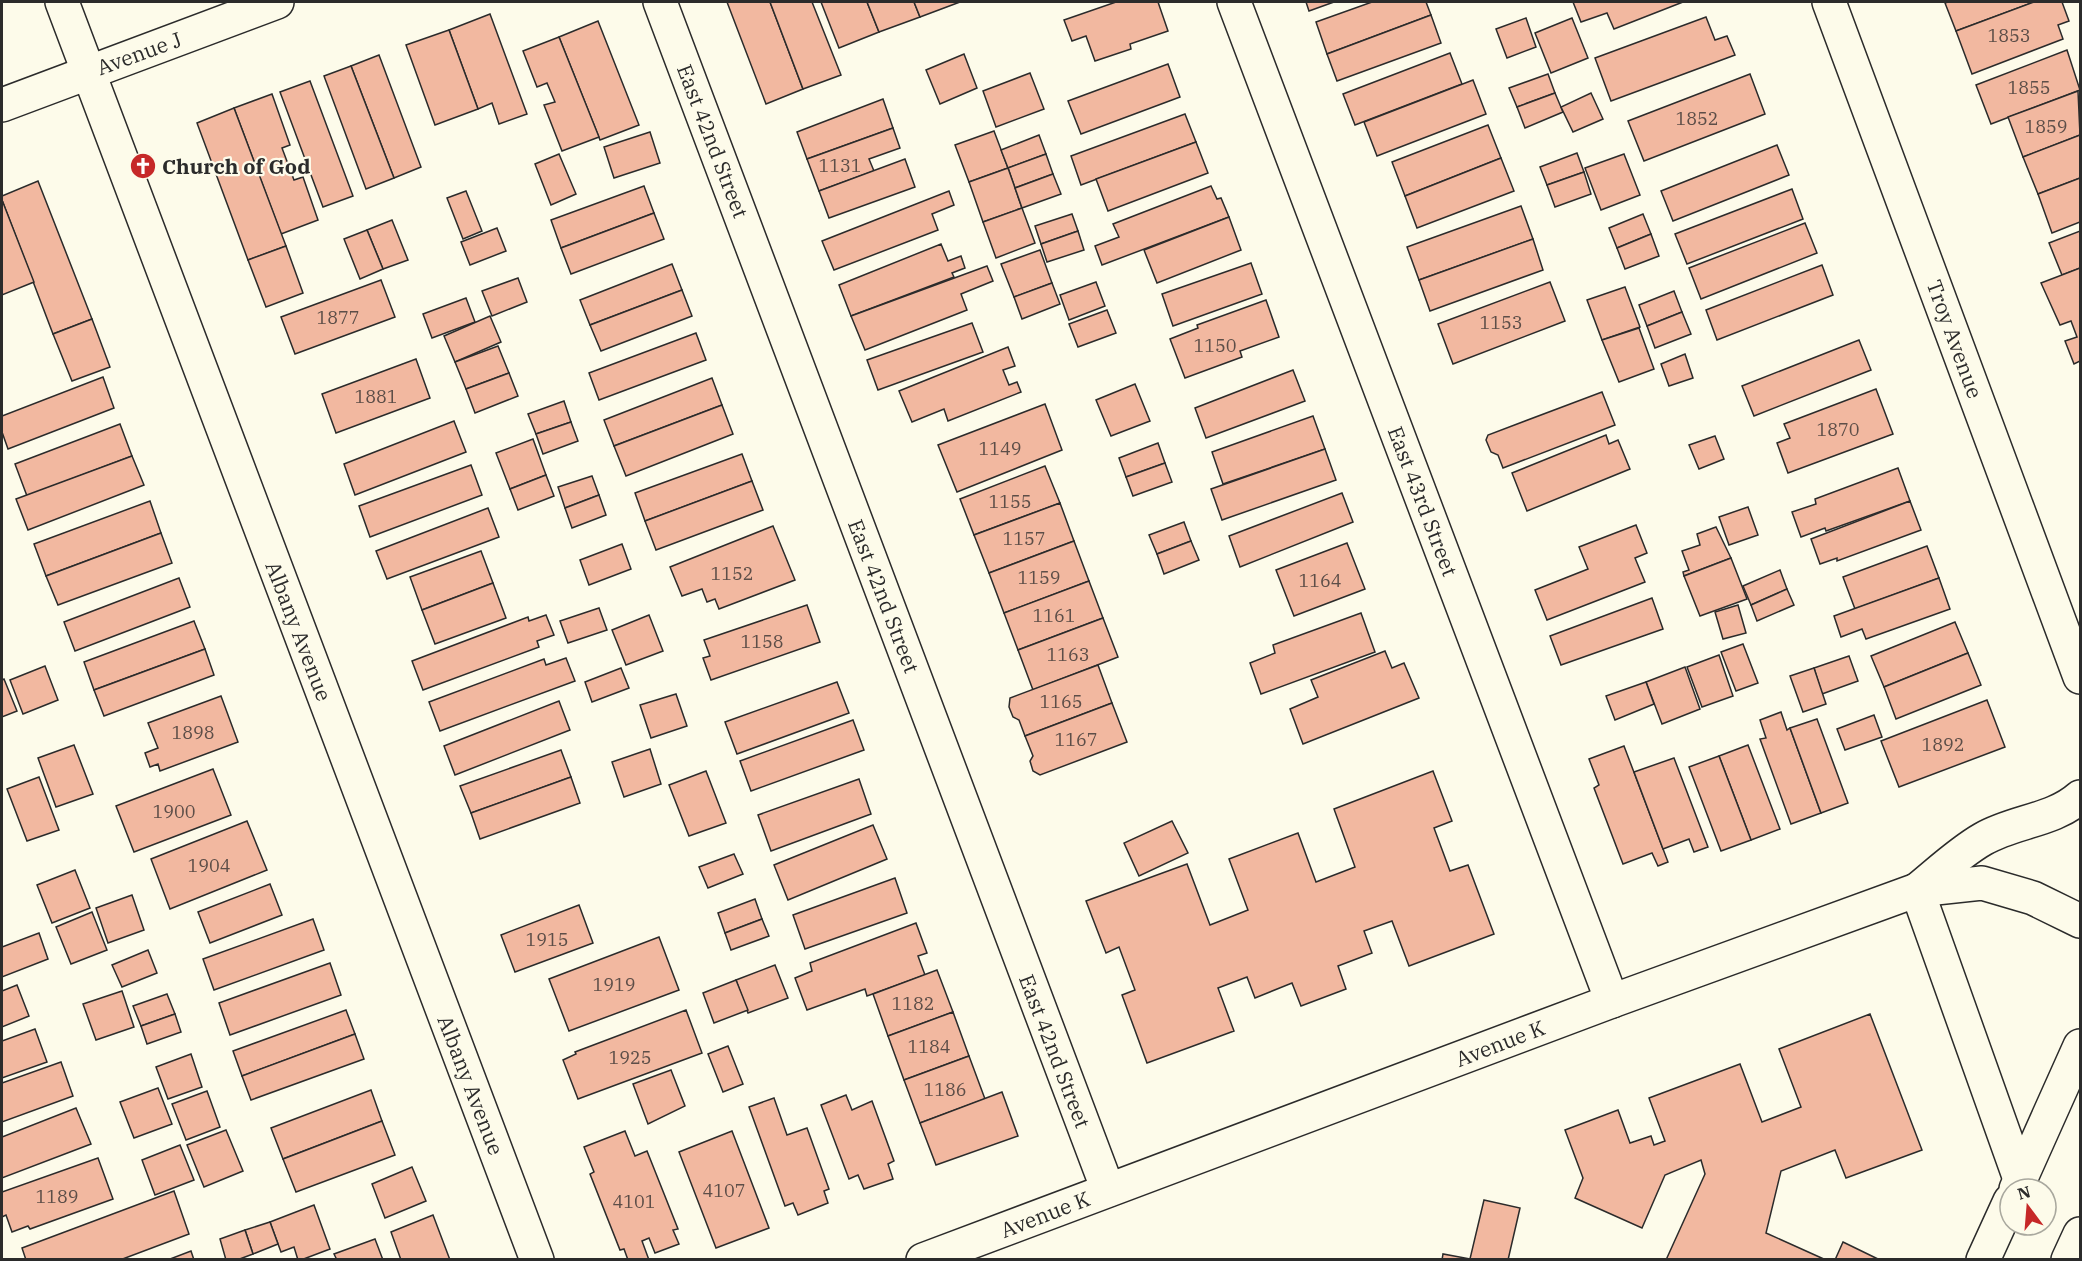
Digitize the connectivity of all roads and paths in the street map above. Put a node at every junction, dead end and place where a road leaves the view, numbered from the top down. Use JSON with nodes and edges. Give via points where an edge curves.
{"nodes":[{"id":1,"x":62,"y":2,"type":"edge"},
{"id":2,"x":277,"y":2,"type":"edge"},
{"id":3,"x":660,"y":2,"type":"edge"},
{"id":4,"x":1234,"y":2,"type":"edge"},
{"id":5,"x":1829,"y":2,"type":"edge"},
{"id":6,"x":88,"y":72,"type":"junction"},
{"id":7,"x":2,"y":105,"type":"edge"},
{"id":8,"x":2080,"y":677,"type":"edge"},
{"id":9,"x":2080,"y":796,"type":"edge"},
{"id":10,"x":1917,"y":890,"type":"junction"},
{"id":11,"x":2080,"y":921,"type":"edge"},
{"id":12,"x":1612,"y":1001,"type":"junction"},
{"id":13,"x":2080,"y":1046,"type":"edge"},
{"id":14,"x":2011,"y":1177,"type":"edge"},
{"id":15,"x":2021,"y":1177,"type":"edge"},
{"id":16,"x":1108,"y":1190,"type":"junction"},
{"id":17,"x":1998,"y":1227,"type":"edge"},
{"id":18,"x":2080,"y":1234,"type":"edge"},
{"id":19,"x":537,"y":1260,"type":"edge"},
{"id":20,"x":923,"y":1260,"type":"edge"},
{"id":21,"x":1983,"y":1260,"type":"edge"},
{"id":22,"x":2068,"y":1260,"type":"edge"}],
"edges":[{"from":1,"to":6,"type":"street","name":"Albany Avenue"},
{"from":2,"to":6,"type":"street","name":"Avenue J"},
{"from":3,"to":16,"type":"street","name":"East 42nd Street"},
{"from":4,"to":12,"type":"street","name":"East 43rd Street"},
{"from":5,"to":8,"type":"street","name":"Troy Avenue"},
{"from":6,"to":7,"type":"street","name":"Avenue J"},
{"from":6,"to":19,"type":"street","name":"Albany Avenue"},
{"from":9,"to":10,"type":"street","via":[[2072,805],[1984,838]]},
{"from":10,"to":11,"type":"street","name":"Avenue K","via":[[1982,883],[2033,898]]},
{"from":10,"to":12,"type":"street","name":"Avenue K"},
{"from":10,"to":14,"type":"street"},
{"from":12,"to":16,"type":"street","name":"Avenue K"},
{"from":13,"to":15,"type":"street"},
{"from":16,"to":20,"type":"street","name":"Avenue K"},
{"from":17,"to":21,"type":"street"},
{"from":18,"to":22,"type":"street"}]}
